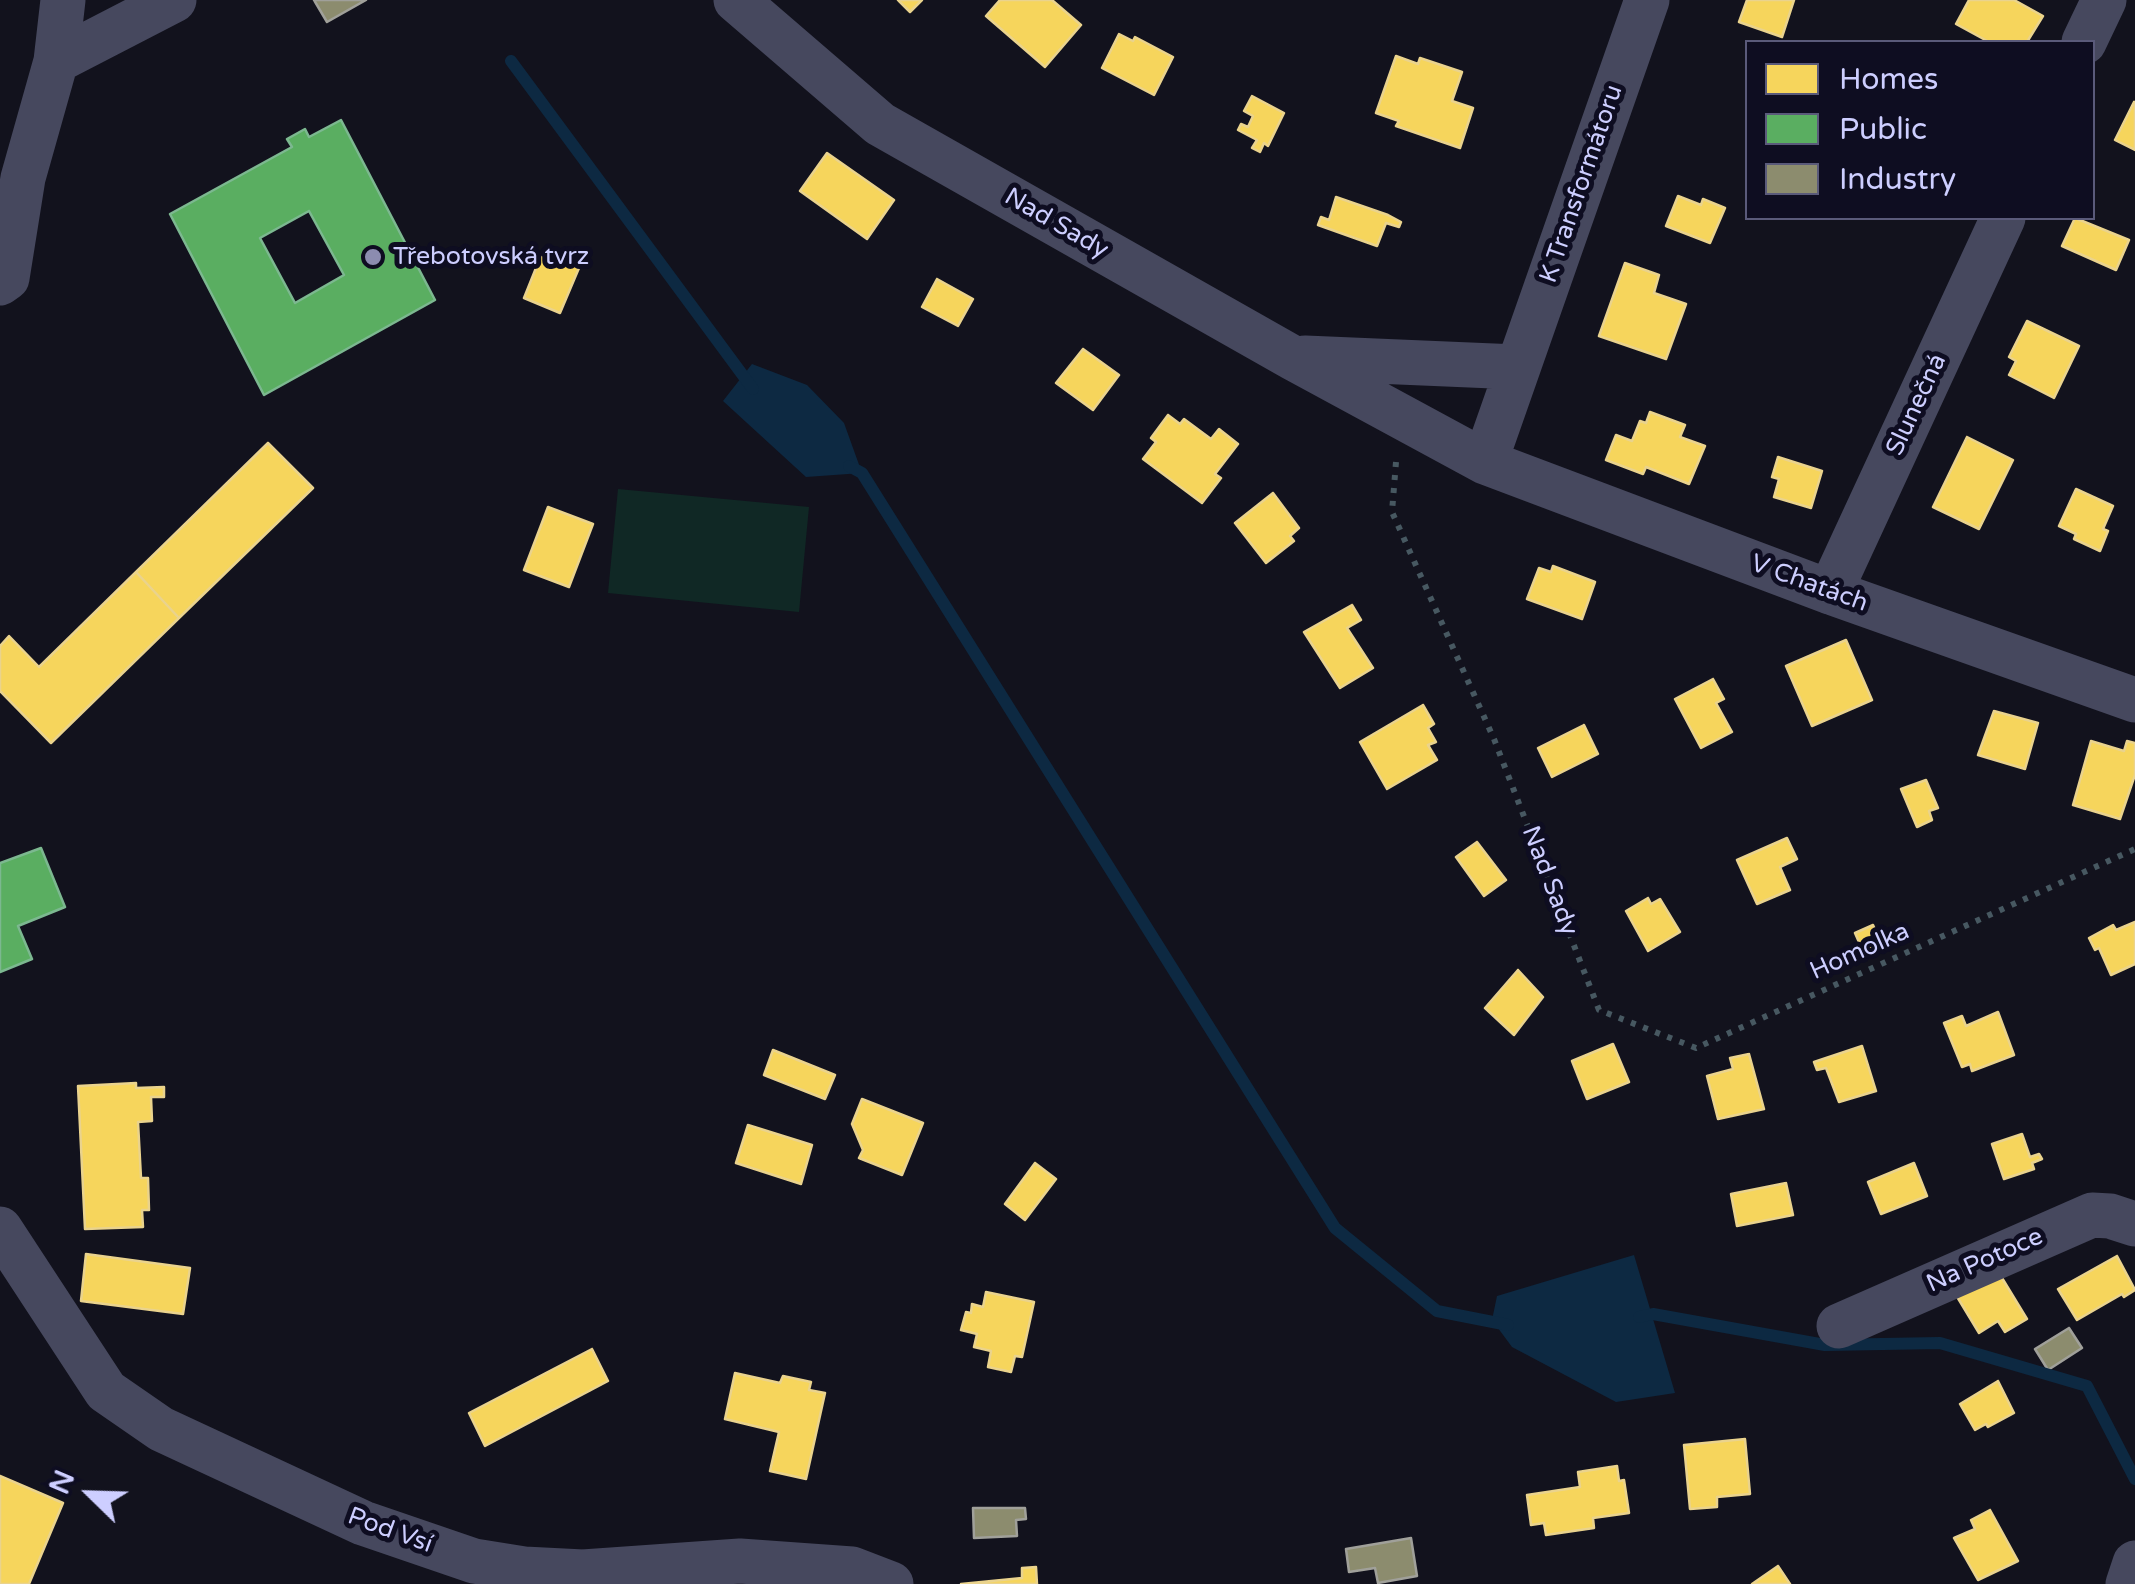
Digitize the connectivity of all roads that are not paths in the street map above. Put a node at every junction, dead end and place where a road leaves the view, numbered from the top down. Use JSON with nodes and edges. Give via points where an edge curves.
{"nodes":[{"id":1,"x":63,"y":0,"type":"edge"},
{"id":2,"x":174,"y":0,"type":"edge"},
{"id":3,"x":736,"y":0,"type":"edge"},
{"id":4,"x":1647,"y":0,"type":"edge"},
{"id":5,"x":2104,"y":0,"type":"edge"},
{"id":6,"x":2085,"y":40,"type":"edge"},
{"id":7,"x":56,"y":60,"type":"junction"},
{"id":8,"x":2002,"y":220,"type":"edge"},
{"id":9,"x":0,"y":283,"type":"edge"},
{"id":10,"x":1293,"y":358,"type":"junction"},
{"id":11,"x":1517,"y":367,"type":"junction"},
{"id":12,"x":1485,"y":462,"type":"junction"},
{"id":13,"x":1830,"y":592,"type":"junction"},
{"id":14,"x":2135,"y":700,"type":"edge"},
{"id":15,"x":2135,"y":1224,"type":"edge"},
{"id":16,"x":0,"y":1229,"type":"edge"},
{"id":17,"x":1839,"y":1326,"type":"dead end"},
{"id":18,"x":2135,"y":1563,"type":"edge"},
{"id":19,"x":891,"y":1584,"type":"edge"},
{"id":20,"x":2128,"y":1584,"type":"edge"}],
"edges":[{"from":1,"to":7,"type":"street"},
{"from":2,"to":7,"type":"street"},
{"from":3,"to":10,"type":"street","name":"Nad Sady","via":[[880,124]]},
{"from":4,"to":11,"type":"street","name":"K Transformátoru"},
{"from":5,"to":6,"type":"street"},
{"from":7,"to":9,"type":"street","via":[[23,178],[7,278]]},
{"from":8,"to":13,"type":"street","name":"Slunečná"},
{"from":10,"to":11,"type":"street"},
{"from":10,"to":12,"type":"street","name":"Nad Sady"},
{"from":11,"to":12,"type":"street","name":"K Transformátoru"},
{"from":12,"to":13,"type":"street","name":"V Chatách"},
{"from":13,"to":14,"type":"street","name":"V Chatách"},
{"from":15,"to":17,"type":"street","name":"Na Potoce","via":[[2092,1215]]},
{"from":16,"to":19,"type":"street","name":"Pod Vsí","via":[[106,1391],[161,1429],[363,1523],[474,1561],[524,1570],[740,1561],[852,1569]]},
{"from":18,"to":20,"type":"street"}]}
